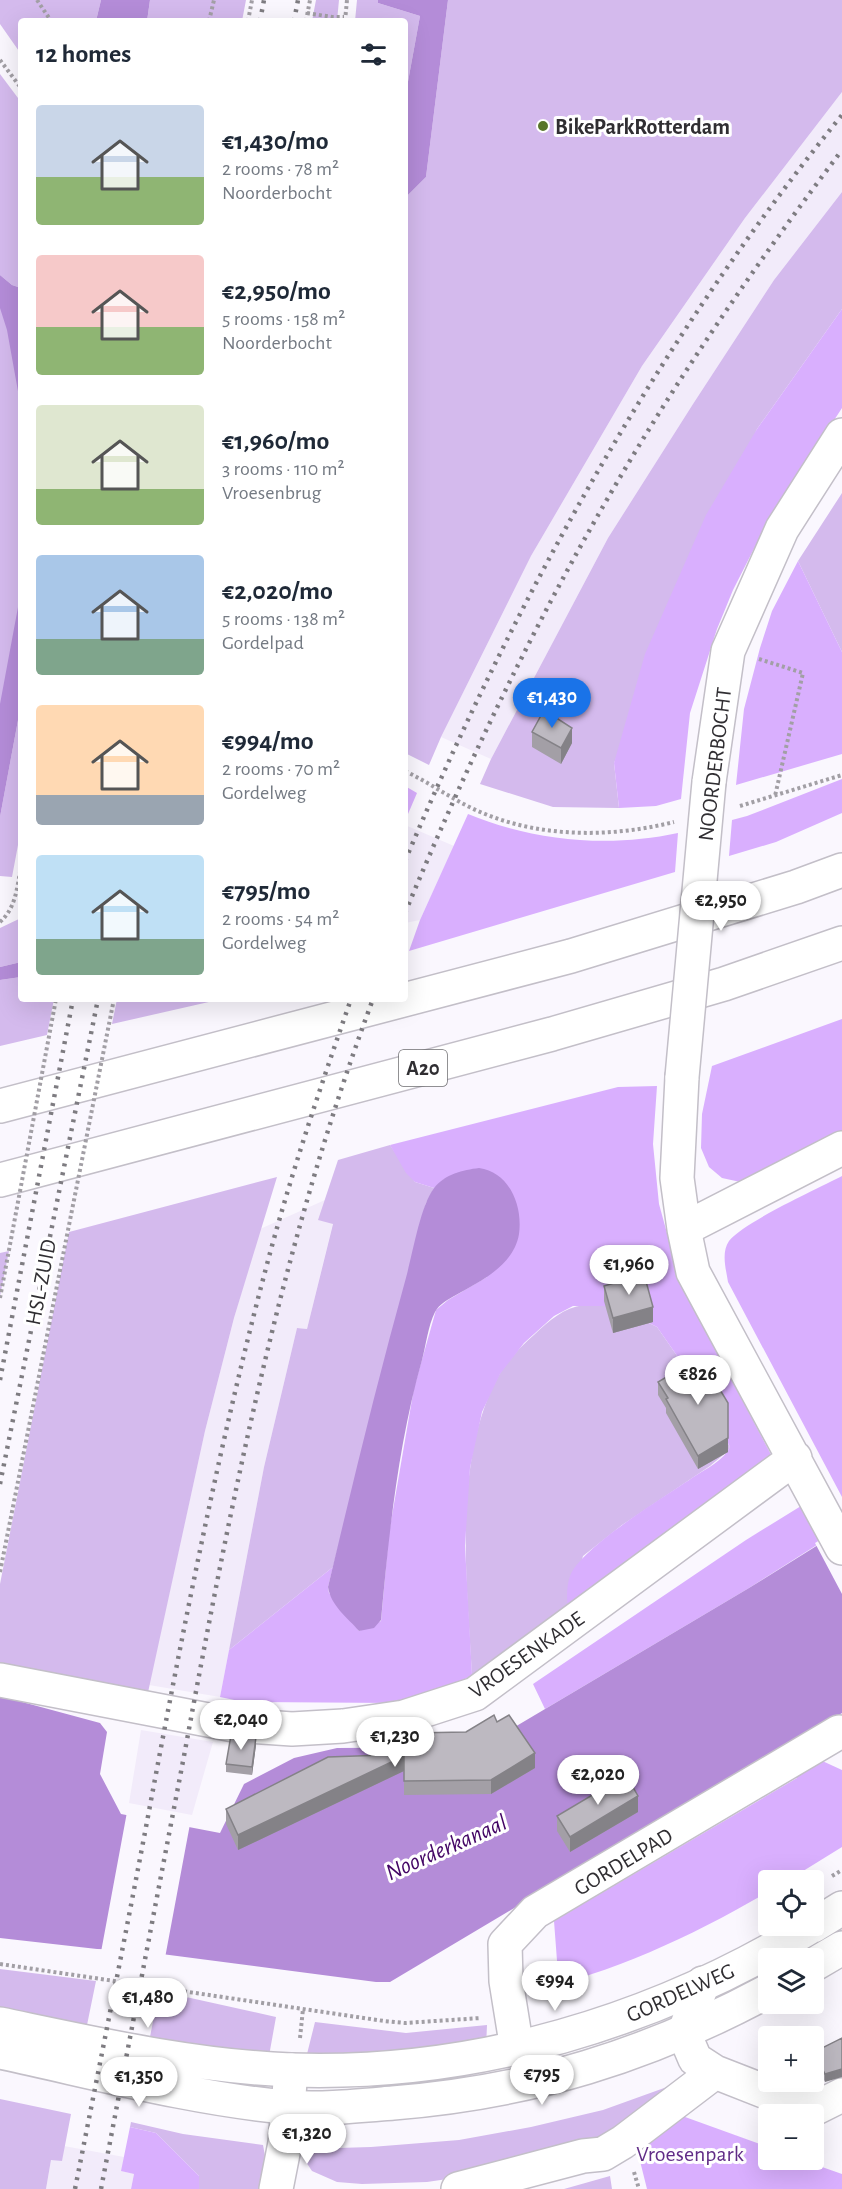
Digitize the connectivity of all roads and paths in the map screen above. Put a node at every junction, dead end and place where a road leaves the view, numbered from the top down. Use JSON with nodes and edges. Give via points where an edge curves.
{"nodes":[{"id":1,"x":37,"y":0,"type":"edge"},
{"id":2,"x":214,"y":0,"type":"edge"},
{"id":3,"x":252,"y":0,"type":"edge"},
{"id":4,"x":310,"y":0,"type":"edge"},
{"id":5,"x":347,"y":0,"type":"edge"},
{"id":6,"x":308,"y":13,"type":"junction"},
{"id":7,"x":49,"y":18,"type":"edge"},
{"id":8,"x":210,"y":18,"type":"edge"},
{"id":9,"x":249,"y":18,"type":"edge"},
{"id":10,"x":307,"y":18,"type":"edge"},
{"id":11,"x":338,"y":18,"type":"edge"},
{"id":12,"x":345,"y":18,"type":"edge"},
{"id":13,"x":0,"y":60,"type":"edge"},
{"id":14,"x":18,"y":84,"type":"edge"},
{"id":15,"x":842,"y":435,"type":"edge"},
{"id":16,"x":760,"y":660,"type":"dead end"},
{"id":17,"x":408,"y":773,"type":"edge"},
{"id":18,"x":842,"y":775,"type":"edge"},
{"id":19,"x":775,"y":797,"type":"junction"},
{"id":20,"x":732,"y":808,"type":"dead end"},
{"id":21,"x":680,"y":821,"type":"dead end"},
{"id":22,"x":842,"y":870,"type":"edge"},
{"id":23,"x":18,"y":884,"type":"edge"},
{"id":24,"x":0,"y":922,"type":"edge"},
{"id":25,"x":842,"y":943,"type":"edge"},
{"id":26,"x":408,"y":999,"type":"edge"},
{"id":27,"x":55,"y":1002,"type":"edge"},
{"id":28,"x":113,"y":1002,"type":"edge"},
{"id":29,"x":397,"y":1002,"type":"edge"},
{"id":30,"x":0,"y":1106,"type":"edge"},
{"id":31,"x":842,"y":1148,"type":"edge"},
{"id":32,"x":0,"y":1179,"type":"edge"},
{"id":33,"x":684,"y":1229,"type":"junction"},
{"id":34,"x":0,"y":1298,"type":"edge"},
{"id":35,"x":795,"y":1458,"type":"junction"},
{"id":36,"x":842,"y":1548,"type":"edge"},
{"id":37,"x":0,"y":1572,"type":"edge"},
{"id":38,"x":0,"y":1680,"type":"edge"},
{"id":39,"x":839,"y":1732,"type":"dead end"},
{"id":40,"x":842,"y":1908,"type":"edge"},
{"id":41,"x":824,"y":1919,"type":"edge"},
{"id":42,"x":795,"y":1936,"type":"edge"},
{"id":43,"x":842,"y":1948,"type":"edge"},
{"id":44,"x":824,"y":1959,"type":"edge"},
{"id":45,"x":0,"y":1964,"type":"edge"},
{"id":46,"x":703,"y":1983,"type":"junction"},
{"id":47,"x":758,"y":1996,"type":"edge"},
{"id":48,"x":303,"y":2009,"type":"dead end"},
{"id":49,"x":0,"y":2024,"type":"edge"},
{"id":50,"x":684,"y":2033,"type":"junction"},
{"id":51,"x":517,"y":2049,"type":"junction"},
{"id":52,"x":0,"y":2052,"type":"edge"},
{"id":53,"x":291,"y":2070,"type":"junction"},
{"id":54,"x":715,"y":2072,"type":"junction"},
{"id":55,"x":842,"y":2095,"type":"edge"},
{"id":56,"x":288,"y":2107,"type":"junction"},
{"id":57,"x":276,"y":2189,"type":"edge"},
{"id":58,"x":458,"y":2189,"type":"edge"}],
"edges":[{"from":1,"to":7,"type":"path"},
{"from":2,"to":8,"type":"path"},
{"from":3,"to":9,"type":"path"},
{"from":4,"to":6,"type":"path"},
{"from":5,"to":12,"type":"path"},
{"from":6,"to":10,"type":"path"},
{"from":6,"to":11,"type":"path"},
{"from":13,"to":14,"type":"path"},
{"from":15,"to":33,"type":"main road","name":"NOORDERBOCHT","bridge":true,"via":[[782,529],[728,651],[710,782],[682,1077],[677,1178]]},
{"from":16,"to":19,"type":"path","via":[[803,673]]},
{"from":17,"to":21,"type":"path","via":[[478,811],[516,824],[574,834]]},
{"from":18,"to":19,"type":"path"},
{"from":19,"to":20,"type":"path"},
{"from":22,"to":26,"type":"main road","via":[[572,956]]},
{"from":23,"to":24,"type":"path","via":[[10,912]]},
{"from":25,"to":32,"type":"main road","number":"A20","via":[[724,984],[552,1034]]},
{"from":27,"to":34,"type":"path","name":"HSL-ZUID","bridge":true},
{"from":28,"to":37,"type":"path","name":"HSL-ZUID","bridge":true},
{"from":29,"to":30,"type":"main road"},
{"from":31,"to":33,"type":"main road"},
{"from":33,"to":35,"type":"main road","name":"NOORDERBOCHT","via":[[693,1272]]},
{"from":35,"to":36,"type":"main road","name":"NOORDERBOCHT"},
{"from":35,"to":38,"type":"main road","name":"VROESENKADE","via":[[475,1694],[404,1717],[292,1729],[234,1725]]},
{"from":39,"to":51,"type":"main road","name":"GORDELPAD","via":[[535,1912],[505,1944],[506,1981]]},
{"from":40,"to":41,"type":"main road","name":"GORDELWEG"},
{"from":42,"to":46,"type":"main road","name":"GORDELWEG"},
{"from":43,"to":44,"type":"main road"},
{"from":45,"to":48,"type":"path"},
{"from":46,"to":50,"type":"main road"},
{"from":46,"to":51,"type":"main road","name":"GORDELWEG","via":[[620,2019]]},
{"from":47,"to":50,"type":"main road","name":"GORDELWEG"},
{"from":49,"to":53,"type":"main road","name":"GORDELWEG","via":[[149,2055]]},
{"from":50,"to":54,"type":"main road","via":[[695,2059]]},
{"from":50,"to":56,"type":"main road","name":"GORDELWEG","via":[[555,2077],[480,2094],[369,2105]]},
{"from":51,"to":53,"type":"main road","name":"GORDELWEG","via":[[453,2061],[379,2068]]},
{"from":52,"to":56,"type":"main road","name":"GORDELWEG","via":[[183,2091]]},
{"from":53,"to":56,"type":"main road"},
{"from":54,"to":55,"type":"main road","via":[[812,2110]]},
{"from":54,"to":58,"type":"main road","via":[[603,2154]]},
{"from":56,"to":57,"type":"main road"}]}
